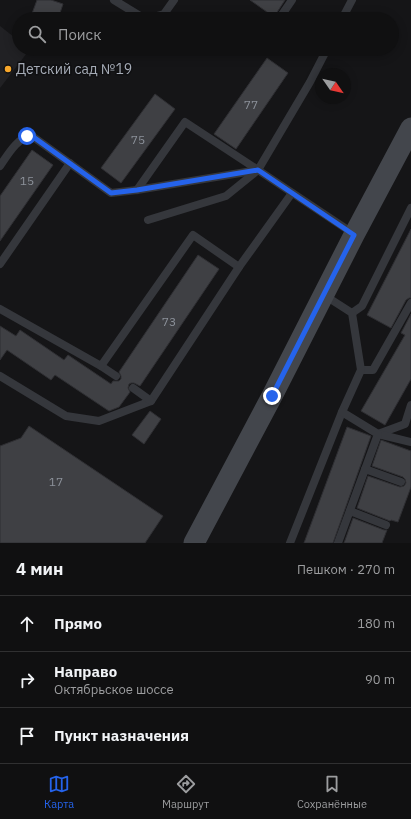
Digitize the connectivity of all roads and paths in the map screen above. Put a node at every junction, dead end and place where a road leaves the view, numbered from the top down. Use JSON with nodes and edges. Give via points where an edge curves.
{"nodes":[{"id":1,"x":114,"y":0,"type":"edge"},
{"id":2,"x":174,"y":0,"type":"edge"},
{"id":3,"x":292,"y":0,"type":"edge"},
{"id":4,"x":352,"y":0,"type":"edge"},
{"id":5,"x":134,"y":12,"type":"edge"},
{"id":6,"x":165,"y":12,"type":"edge"},
{"id":7,"x":284,"y":12,"type":"edge"},
{"id":8,"x":346,"y":12,"type":"edge"},
{"id":9,"x":323,"y":56,"type":"edge"},
{"id":10,"x":411,"y":128,"type":"edge"},
{"id":11,"x":70,"y":163,"type":"junction"},
{"id":12,"x":0,"y":166,"type":"edge"},
{"id":13,"x":258,"y":170,"type":"junction"},
{"id":14,"x":137,"y":190,"type":"junction"},
{"id":15,"x":292,"y":193,"type":"junction"},
{"id":16,"x":411,"y":208,"type":"edge"},
{"id":17,"x":148,"y":220,"type":"dead end"},
{"id":18,"x":354,"y":235,"type":"junction"},
{"id":19,"x":0,"y":264,"type":"edge"},
{"id":20,"x":239,"y":267,"type":"junction"},
{"id":21,"x":324,"y":295,"type":"junction"},
{"id":22,"x":411,"y":303,"type":"edge"},
{"id":23,"x":0,"y":309,"type":"edge"},
{"id":24,"x":352,"y":313,"type":"junction"},
{"id":25,"x":102,"y":366,"type":"junction"},
{"id":26,"x":361,"y":370,"type":"junction"},
{"id":27,"x":0,"y":376,"type":"edge"},
{"id":28,"x":116,"y":376,"type":"dead end"},
{"id":29,"x":133,"y":388,"type":"dead end"},
{"id":30,"x":151,"y":400,"type":"junction"},
{"id":31,"x":411,"y":405,"type":"edge"},
{"id":32,"x":342,"y":412,"type":"junction"},
{"id":33,"x":378,"y":434,"type":"junction"},
{"id":34,"x":411,"y":442,"type":"edge"},
{"id":35,"x":365,"y":469,"type":"junction"},
{"id":36,"x":401,"y":482,"type":"dead end"},
{"id":37,"x":350,"y":511,"type":"junction"},
{"id":38,"x":386,"y":525,"type":"dead end"},
{"id":39,"x":194,"y":543,"type":"edge"},
{"id":40,"x":290,"y":543,"type":"edge"},
{"id":41,"x":338,"y":543,"type":"edge"}],
"edges":[{"from":1,"to":5,"type":"lane"},
{"from":2,"to":6,"type":"lane"},
{"from":3,"to":7,"type":"lane"},
{"from":4,"to":8,"type":"lane"},
{"from":9,"to":13,"type":"lane"},
{"from":10,"to":18,"type":"main road"},
{"from":11,"to":12,"type":"lane","via":[[32,136],[27,136],[13,147]]},
{"from":11,"to":14,"type":"lane","via":[[111,193]]},
{"from":11,"to":19,"type":"lane"},
{"from":13,"to":14,"type":"lane"},
{"from":13,"to":14,"type":"lane","via":[[185,122]]},
{"from":13,"to":15,"type":"lane"},
{"from":13,"to":17,"type":"lane","via":[[226,196]]},
{"from":15,"to":18,"type":"lane"},
{"from":15,"to":20,"type":"lane"},
{"from":16,"to":24,"type":"lane","via":[[362,306]]},
{"from":18,"to":21,"type":"main road"},
{"from":20,"to":25,"type":"lane","via":[[193,235]]},
{"from":20,"to":30,"type":"lane"},
{"from":21,"to":24,"type":"lane"},
{"from":21,"to":39,"type":"main road"},
{"from":22,"to":26,"type":"lane","via":[[373,370]]},
{"from":23,"to":25,"type":"lane"},
{"from":24,"to":26,"type":"lane"},
{"from":25,"to":28,"type":"lane"},
{"from":26,"to":32,"type":"lane"},
{"from":27,"to":30,"type":"lane","via":[[66,416],[99,421]]},
{"from":29,"to":30,"type":"lane"},
{"from":31,"to":33,"type":"lane","via":[[405,424]]},
{"from":32,"to":33,"type":"lane"},
{"from":32,"to":40,"type":"lane"},
{"from":33,"to":34,"type":"lane"},
{"from":33,"to":35,"type":"lane"},
{"from":35,"to":36,"type":"lane"},
{"from":35,"to":37,"type":"lane"},
{"from":37,"to":38,"type":"lane"},
{"from":37,"to":41,"type":"lane"}]}
